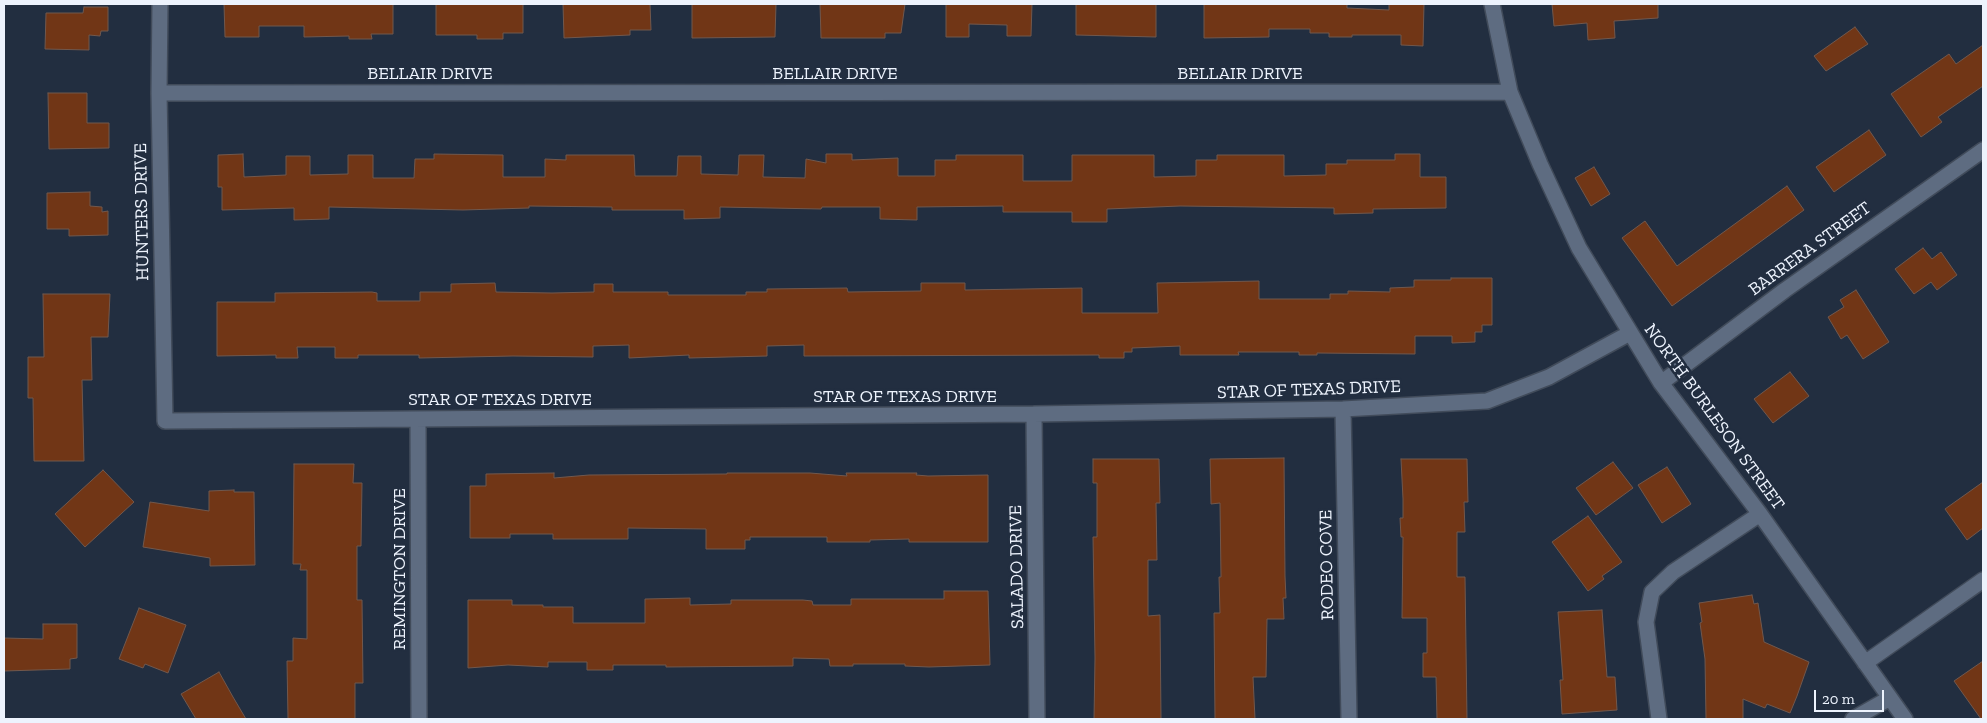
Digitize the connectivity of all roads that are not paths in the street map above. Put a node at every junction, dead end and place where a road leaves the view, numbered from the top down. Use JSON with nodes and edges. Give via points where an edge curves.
{"nodes":[{"id":1,"x":160,"y":4,"type":"edge"},
{"id":2,"x":1492,"y":4,"type":"edge"},
{"id":3,"x":1510,"y":92,"type":"junction"},
{"id":4,"x":159,"y":93,"type":"junction"},
{"id":5,"x":1983,"y":150,"type":"edge"},
{"id":6,"x":1630,"y":333,"type":"junction"},
{"id":7,"x":1662,"y":383,"type":"junction"},
{"id":8,"x":1343,"y":410,"type":"junction"},
{"id":9,"x":1034,"y":414,"type":"junction"},
{"id":10,"x":418,"y":419,"type":"junction"},
{"id":11,"x":165,"y":421,"type":"joint"},
{"id":12,"x":1760,"y":514,"type":"junction"},
{"id":13,"x":1983,"y":580,"type":"edge"},
{"id":14,"x":1865,"y":663,"type":"junction"},
{"id":15,"x":1890,"y":698,"type":"junction"},
{"id":16,"x":419,"y":719,"type":"edge"},
{"id":17,"x":1037,"y":719,"type":"edge"},
{"id":18,"x":1349,"y":719,"type":"edge"},
{"id":19,"x":1659,"y":719,"type":"edge"},
{"id":20,"x":1853,"y":719,"type":"edge"},
{"id":21,"x":1905,"y":719,"type":"edge"}],
"edges":[{"from":1,"to":4,"type":"street","name":"HUNTERS DRIVE"},
{"from":2,"to":3,"type":"street","name":"NORTH BURLESON STREET"},
{"from":3,"to":4,"type":"street","name":"BELLAIR DRIVE"},
{"from":3,"to":6,"type":"street","name":"NORTH BURLESON STREET","via":[[1580,248]]},
{"from":4,"to":11,"type":"street","name":"HUNTERS DRIVE"},
{"from":5,"to":7,"type":"street","name":"BARRERA STREET","via":[[1784,290]]},
{"from":6,"to":7,"type":"street","name":"NORTH BURLESON STREET"},
{"from":6,"to":8,"type":"street","name":"STAR OF TEXAS DRIVE","via":[[1549,376],[1487,401]]},
{"from":7,"to":12,"type":"street","name":"NORTH BURLESON STREET"},
{"from":8,"to":9,"type":"street","name":"STAR OF TEXAS DRIVE"},
{"from":8,"to":18,"type":"street","name":"RODEO COVE"},
{"from":9,"to":10,"type":"street","name":"STAR OF TEXAS DRIVE"},
{"from":9,"to":17,"type":"street","name":"SALADO DRIVE"},
{"from":10,"to":11,"type":"street","name":"STAR OF TEXAS DRIVE"},
{"from":10,"to":16,"type":"street","name":"REMINGTON DRIVE"},
{"from":12,"to":14,"type":"street","name":"NORTH BURLESON STREET"},
{"from":12,"to":19,"type":"street","via":[[1672,572],[1652,592],[1646,622]]},
{"from":13,"to":14,"type":"street"},
{"from":14,"to":15,"type":"street","name":"NORTH BURLESON STREET"},
{"from":15,"to":20,"type":"street"},
{"from":15,"to":21,"type":"street","name":"NORTH BURLESON STREET"}]}
